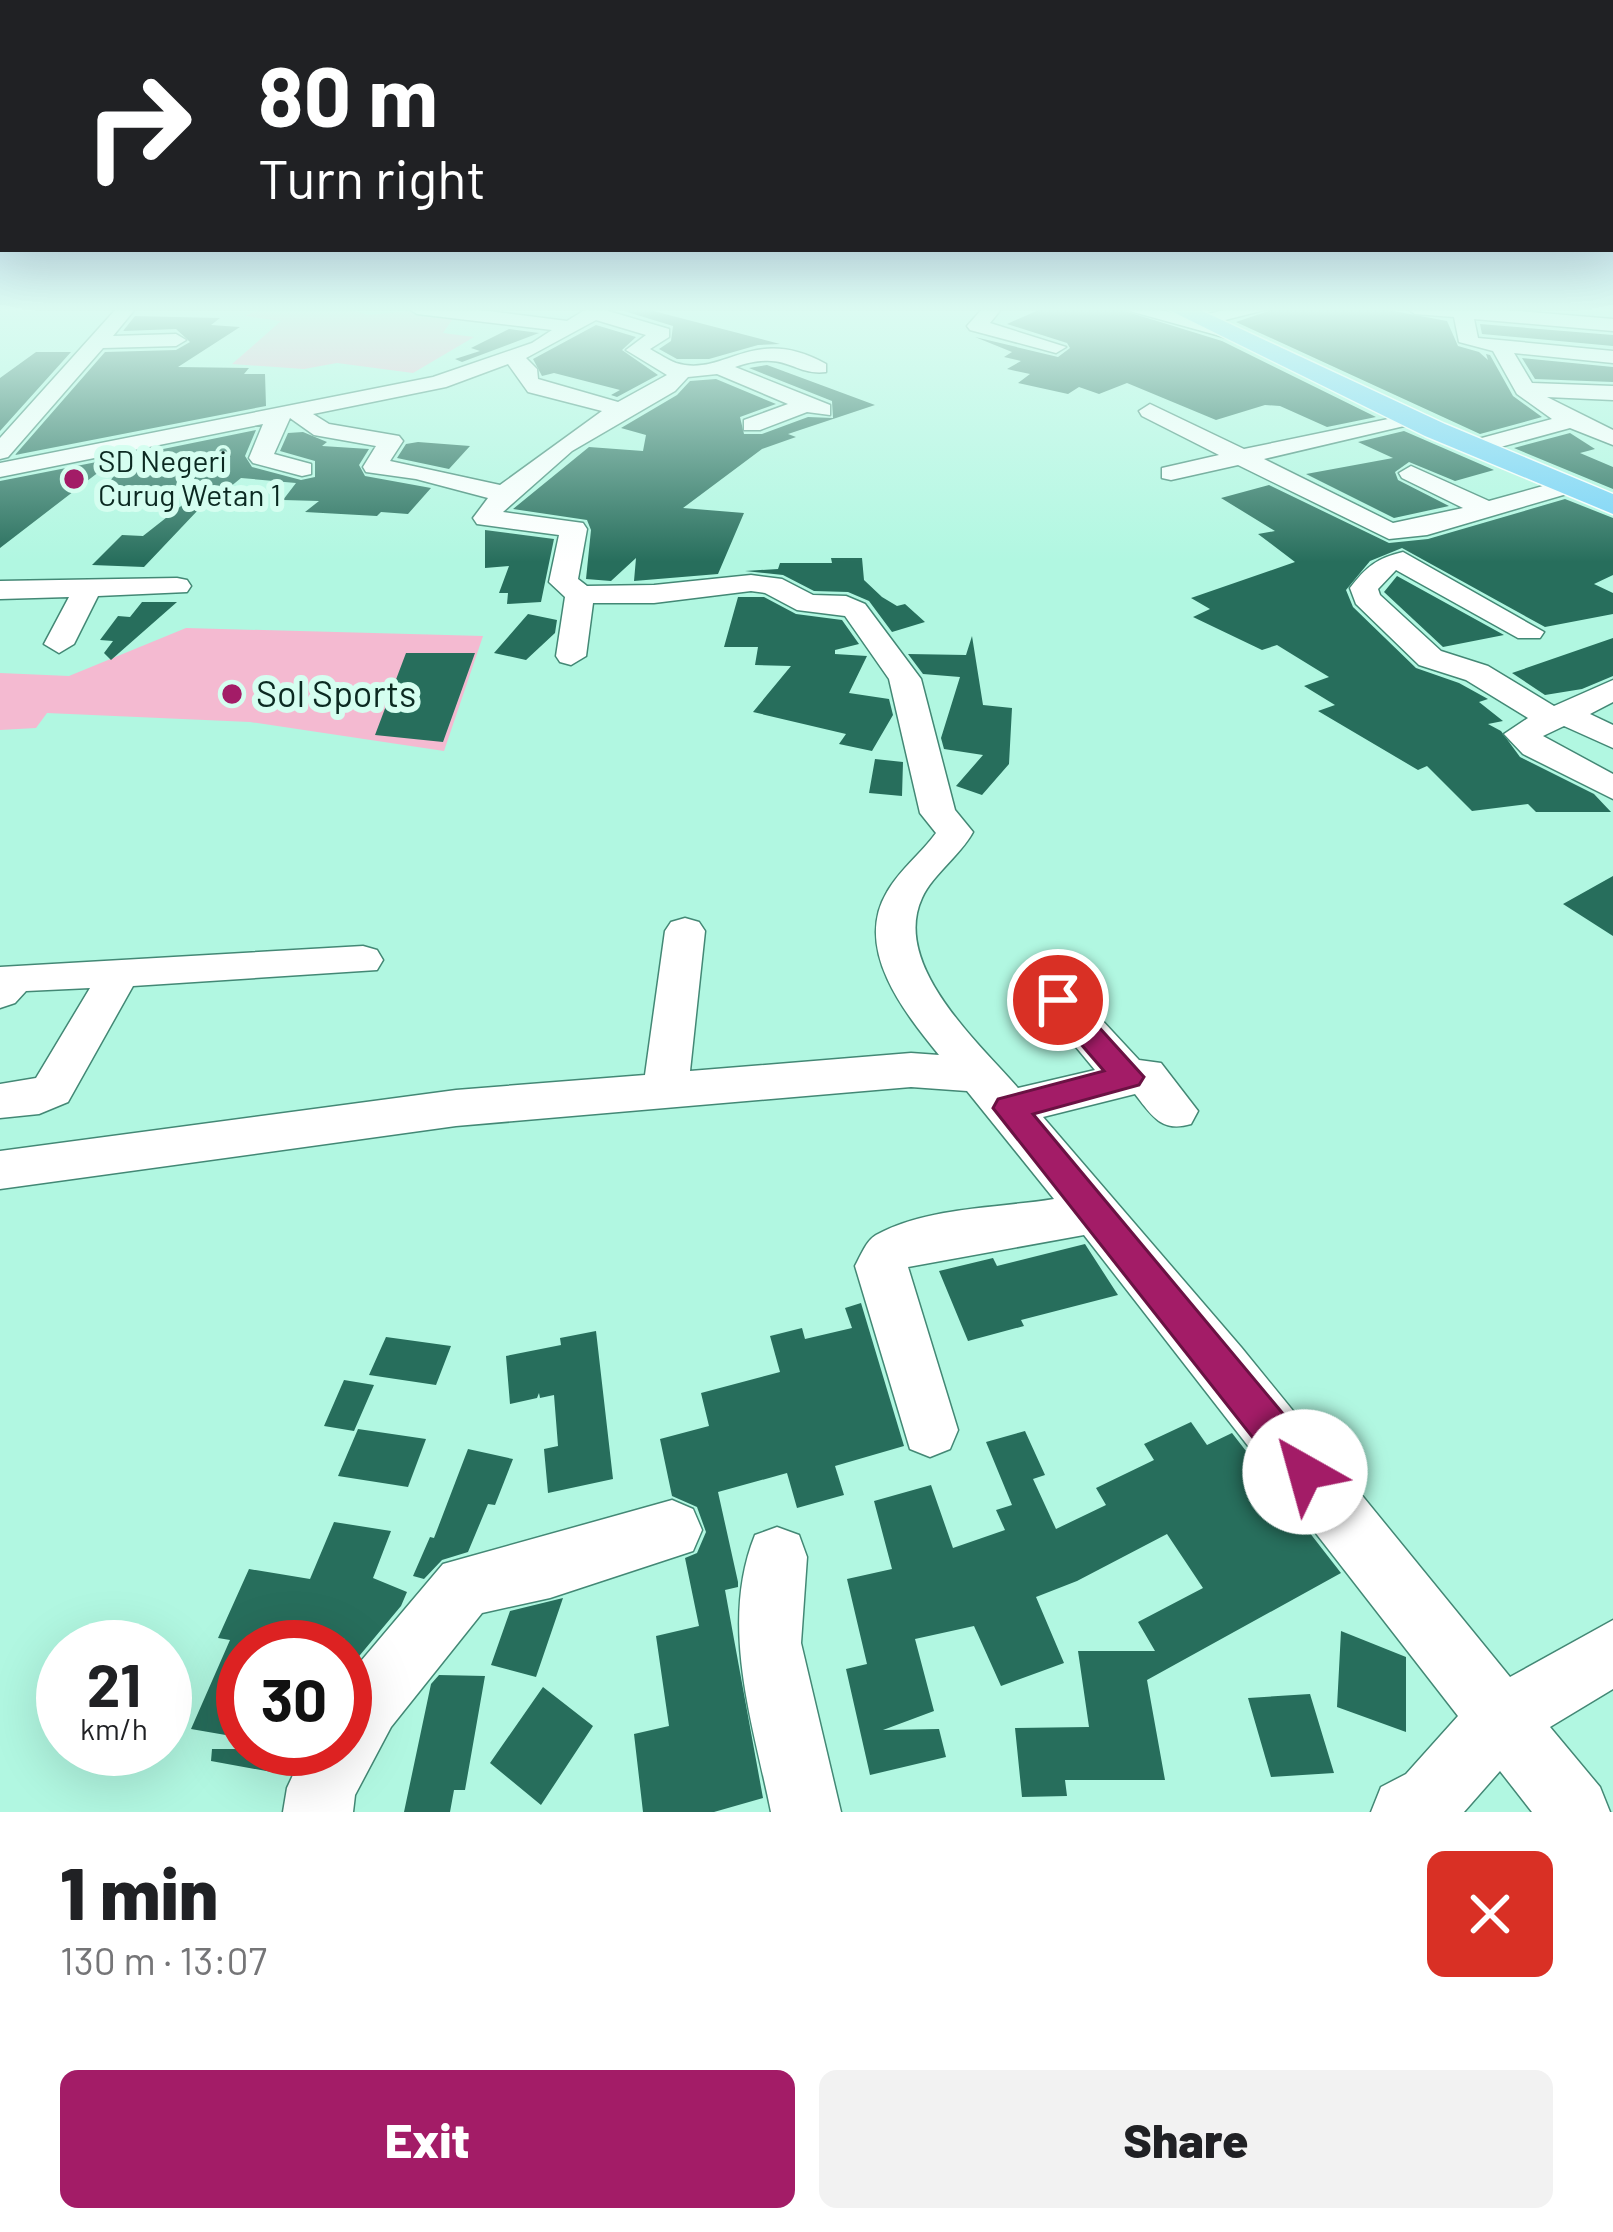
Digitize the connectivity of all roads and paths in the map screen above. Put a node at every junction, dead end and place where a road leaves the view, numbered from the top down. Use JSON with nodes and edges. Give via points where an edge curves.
{"nodes":[{"id":1,"x":51,"y":393,"type":"edge"},
{"id":2,"x":391,"y":393,"type":"edge"},
{"id":3,"x":556,"y":393,"type":"edge"},
{"id":4,"x":655,"y":393,"type":"edge"},
{"id":5,"x":778,"y":393,"type":"edge"},
{"id":6,"x":1355,"y":393,"type":"edge"},
{"id":7,"x":1529,"y":393,"type":"edge"},
{"id":8,"x":620,"y":410,"type":"junction"},
{"id":9,"x":1150,"y":411,"type":"dead end"},
{"id":10,"x":32,"y":414,"type":"junction"},
{"id":11,"x":287,"y":415,"type":"junction"},
{"id":12,"x":0,"y":418,"type":"edge"},
{"id":13,"x":1409,"y":418,"type":"junction"},
{"id":14,"x":1572,"y":421,"type":"junction"},
{"id":15,"x":752,"y":425,"type":"dead end"},
{"id":16,"x":1613,"y":438,"type":"edge"},
{"id":17,"x":1475,"y":446,"type":"junction"},
{"id":18,"x":0,"y":452,"type":"edge"},
{"id":19,"x":1241,"y":457,"type":"junction"},
{"id":20,"x":302,"y":469,"type":"dead end"},
{"id":21,"x":0,"y":470,"type":"edge"},
{"id":22,"x":1411,"y":472,"type":"dead end"},
{"id":23,"x":1171,"y":473,"type":"dead end"},
{"id":24,"x":1568,"y":486,"type":"junction"},
{"id":25,"x":508,"y":494,"type":"junction"},
{"id":26,"x":1613,"y":505,"type":"edge"},
{"id":27,"x":1486,"y":509,"type":"junction"},
{"id":28,"x":177,"y":586,"type":"dead end"},
{"id":29,"x":88,"y":588,"type":"junction"},
{"id":30,"x":0,"y":590,"type":"edge"},
{"id":31,"x":580,"y":595,"type":"junction"},
{"id":32,"x":1529,"y":632,"type":"dead end"},
{"id":33,"x":58,"y":644,"type":"dead end"},
{"id":34,"x":571,"y":656,"type":"dead end"},
{"id":35,"x":1613,"y":690,"type":"edge"},
{"id":36,"x":1558,"y":716,"type":"junction"},
{"id":37,"x":1613,"y":737,"type":"edge"},
{"id":38,"x":1613,"y":788,"type":"edge"},
{"id":39,"x":685,"y":931,"type":"dead end"},
{"id":40,"x":362,"y":959,"type":"dead end"},
{"id":41,"x":120,"y":972,"type":"junction"},
{"id":42,"x":0,"y":993,"type":"edge"},
{"id":43,"x":1058,"y":1000,"type":"dead end"},
{"id":44,"x":1128,"y":1077,"type":"junction"},
{"id":45,"x":667,"y":1088,"type":"junction"},
{"id":46,"x":994,"y":1091,"type":"junction"},
{"id":47,"x":0,"y":1101,"type":"edge"},
{"id":48,"x":1175,"y":1112,"type":"dead end"},
{"id":49,"x":0,"y":1170,"type":"edge"},
{"id":50,"x":1098,"y":1212,"type":"junction"},
{"id":51,"x":931,"y":1430,"type":"dead end"},
{"id":52,"x":672,"y":1530,"type":"dead end"},
{"id":53,"x":778,"y":1557,"type":"dead end"},
{"id":54,"x":1613,"y":1652,"type":"edge"},
{"id":55,"x":372,"y":1699,"type":"edge"},
{"id":56,"x":1500,"y":1720,"type":"junction"},
{"id":57,"x":328,"y":1776,"type":"edge"},
{"id":58,"x":318,"y":1812,"type":"edge"},
{"id":59,"x":806,"y":1812,"type":"edge"},
{"id":60,"x":1406,"y":1812,"type":"edge"},
{"id":61,"x":1575,"y":1812,"type":"edge"}],
"edges":[{"from":1,"to":10,"type":"street"},
{"from":2,"to":11,"type":"street"},
{"from":3,"to":8,"type":"street"},
{"from":4,"to":8,"type":"street"},
{"from":5,"to":15,"type":"street","via":[[815,407]]},
{"from":6,"to":13,"type":"main road"},
{"from":7,"to":14,"type":"street"},
{"from":8,"to":25,"type":"street"},
{"from":9,"to":19,"type":"street"},
{"from":10,"to":12,"type":"street"},
{"from":10,"to":18,"type":"street"},
{"from":11,"to":20,"type":"street","via":[[260,456]]},
{"from":11,"to":21,"type":"street"},
{"from":11,"to":25,"type":"street","via":[[322,430],[391,441],[375,467]]},
{"from":13,"to":17,"type":"main road"},
{"from":13,"to":19,"type":"street"},
{"from":14,"to":16,"type":"street"},
{"from":14,"to":17,"type":"street"},
{"from":17,"to":24,"type":"main road"},
{"from":19,"to":23,"type":"street"},
{"from":19,"to":27,"type":"street","via":[[1389,532]]},
{"from":22,"to":27,"type":"street"},
{"from":24,"to":26,"type":"main road"},
{"from":24,"to":27,"type":"street"},
{"from":25,"to":31,"type":"street","via":[[486,518],[574,529],[563,583]]},
{"from":28,"to":29,"type":"street"},
{"from":29,"to":30,"type":"street"},
{"from":29,"to":33,"type":"street"},
{"from":31,"to":34,"type":"street"},
{"from":31,"to":46,"type":"street","via":[[751,583],[807,604],[855,610],[912,694],[938,813],[955,832],[908,887],[893,920],[914,996]]},
{"from":32,"to":36,"type":"street","via":[[1403,560],[1386,564],[1364,588],[1430,658]]},
{"from":35,"to":36,"type":"street"},
{"from":36,"to":37,"type":"street"},
{"from":36,"to":38,"type":"street","via":[[1521,734]]},
{"from":39,"to":45,"type":"street"},
{"from":40,"to":41,"type":"street"},
{"from":41,"to":42,"type":"street","via":[[14,976]]},
{"from":41,"to":47,"type":"street","via":[[52,1090]]},
{"from":43,"to":44,"type":"street"},
{"from":44,"to":46,"type":"street"},
{"from":44,"to":48,"type":"street","via":[[1144,1075]]},
{"from":45,"to":46,"type":"street","via":[[911,1070]]},
{"from":45,"to":49,"type":"street"},
{"from":46,"to":50,"type":"street"},
{"from":50,"to":51,"type":"street","via":[[890,1252],[881,1266]]},
{"from":50,"to":56,"type":"street"},
{"from":52,"to":55,"type":"street","via":[[466,1586]]},
{"from":53,"to":59,"type":"street","via":[[770,1643]]},
{"from":54,"to":56,"type":"street"},
{"from":56,"to":60,"type":"street","via":[[1430,1798]]},
{"from":56,"to":61,"type":"street"},
{"from":57,"to":58,"type":"street"}]}
